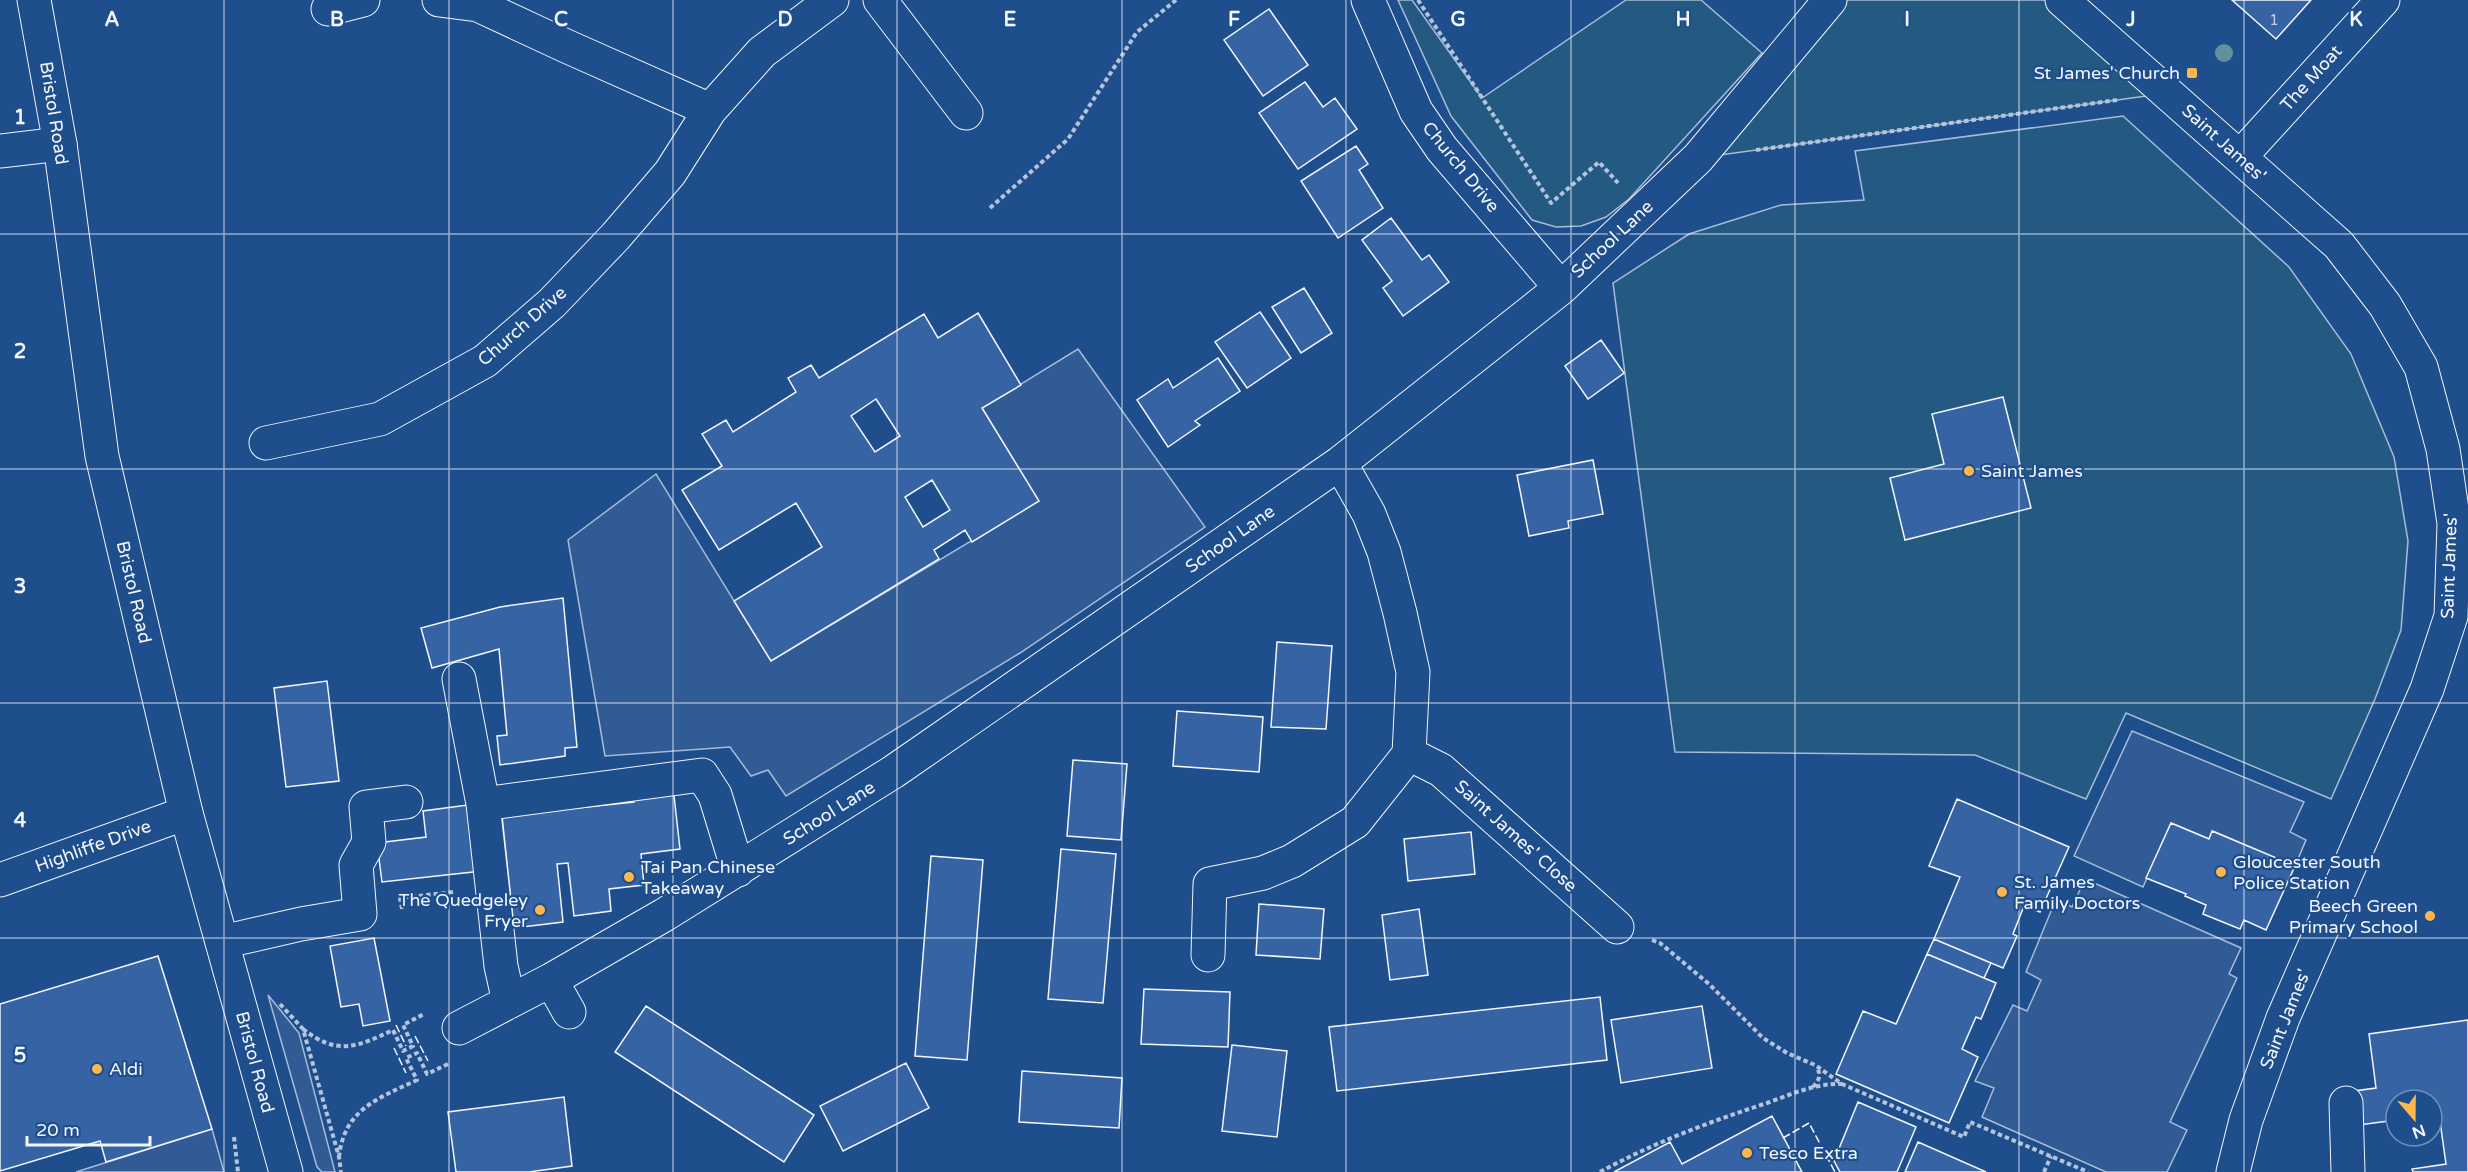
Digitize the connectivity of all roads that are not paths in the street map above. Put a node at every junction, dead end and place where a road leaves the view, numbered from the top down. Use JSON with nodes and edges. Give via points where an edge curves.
{"nodes":[{"id":1,"x":34,"y":0,"type":"edge"},
{"id":2,"x":363,"y":0,"type":"edge"},
{"id":3,"x":439,"y":0,"type":"edge"},
{"id":4,"x":832,"y":0,"type":"edge"},
{"id":5,"x":880,"y":0,"type":"edge"},
{"id":6,"x":1368,"y":0,"type":"edge"},
{"id":7,"x":1830,"y":0,"type":"edge"},
{"id":8,"x":2062,"y":0,"type":"edge"},
{"id":9,"x":2383,"y":0,"type":"edge"},
{"id":10,"x":328,"y":9,"type":"dead end"},
{"id":11,"x":710,"y":110,"type":"junction"},
{"id":12,"x":966,"y":113,"type":"dead end"},
{"id":13,"x":60,"y":144,"type":"junction"},
{"id":14,"x":0,"y":151,"type":"edge"},
{"id":15,"x":2240,"y":157,"type":"junction"},
{"id":16,"x":1561,"y":288,"type":"junction"},
{"id":17,"x":266,"y":443,"type":"dead end"},
{"id":18,"x":2456,"y":446,"type":"edge"},
{"id":19,"x":1340,"y":463,"type":"junction"},
{"id":20,"x":459,"y":679,"type":"dead end"},
{"id":21,"x":1408,"y":754,"type":"junction"},
{"id":22,"x":406,"y":802,"type":"dead end"},
{"id":23,"x":483,"y":804,"type":"junction"},
{"id":24,"x":186,"y":813,"type":"junction"},
{"id":25,"x":738,"y":870,"type":"junction"},
{"id":26,"x":0,"y":880,"type":"edge"},
{"id":27,"x":1617,"y":927,"type":"road end"},
{"id":28,"x":222,"y":942,"type":"junction"},
{"id":29,"x":1208,"y":955,"type":"dead end"},
{"id":30,"x":551,"y":980,"type":"junction"},
{"id":31,"x":509,"y":1002,"type":"junction"},
{"id":32,"x":569,"y":1012,"type":"dead end"},
{"id":33,"x":459,"y":1028,"type":"road end"},
{"id":34,"x":2346,"y":1103,"type":"dead end"},
{"id":35,"x":286,"y":1172,"type":"edge"},
{"id":36,"x":2233,"y":1172,"type":"edge"},
{"id":37,"x":2348,"y":1172,"type":"edge"}],
"edges":[{"from":1,"to":13,"type":"street","name":"Bristol Road"},
{"from":2,"to":10,"type":"street"},
{"from":3,"to":11,"type":"street","via":[[478,5]]},
{"from":4,"to":11,"type":"street","name":"Church Drive","via":[[762,52]]},
{"from":5,"to":12,"type":"street"},
{"from":6,"to":16,"type":"street","name":"Church Drive","via":[[1416,111],[1442,149]]},
{"from":7,"to":16,"type":"street","name":"School Lane","via":[[1698,158]]},
{"from":8,"to":15,"type":"street","name":"Saint James'"},
{"from":9,"to":15,"type":"street","name":"The Moat"},
{"from":11,"to":17,"type":"street","name":"Church Drive","via":[[670,173],[615,237],[552,303],[485,362],[380,419]]},
{"from":13,"to":14,"type":"street"},
{"from":13,"to":24,"type":"street","name":"Bristol Road","via":[[102,456]]},
{"from":15,"to":18,"type":"street","name":"Saint James'","via":[[2339,245],[2385,305],[2421,367]]},
{"from":16,"to":19,"type":"street","name":"School Lane"},
{"from":18,"to":36,"type":"street","name":"Saint James'","via":[[2451,616],[2427,689],[2283,1018],[2246,1120]]},
{"from":19,"to":21,"type":"street","via":[[1384,552],[1400,613],[1413,672]]},
{"from":19,"to":25,"type":"street","name":"School Lane","via":[[893,772]]},
{"from":20,"to":23,"type":"street"},
{"from":21,"to":27,"type":"street","name":"Saint James' Close","via":[[1441,770]]},
{"from":21,"to":29,"type":"street","via":[[1354,822],[1292,861],[1263,873],[1210,884]]},
{"from":22,"to":28,"type":"street","via":[[366,807],[369,842],[356,865],[360,914]]},
{"from":23,"to":25,"type":"street","via":[[702,775],[715,795]]},
{"from":23,"to":31,"type":"street","via":[[501,966]]},
{"from":24,"to":26,"type":"street","name":"Highliffe Drive"},
{"from":24,"to":28,"type":"street","name":"Bristol Road"},
{"from":25,"to":30,"type":"street","name":"School Lane"},
{"from":28,"to":35,"type":"street","name":"Bristol Road"},
{"from":30,"to":31,"type":"street","name":"School Lane"},
{"from":30,"to":32,"type":"street"},
{"from":31,"to":33,"type":"street","name":"School Lane"},
{"from":34,"to":37,"type":"street"}]}
